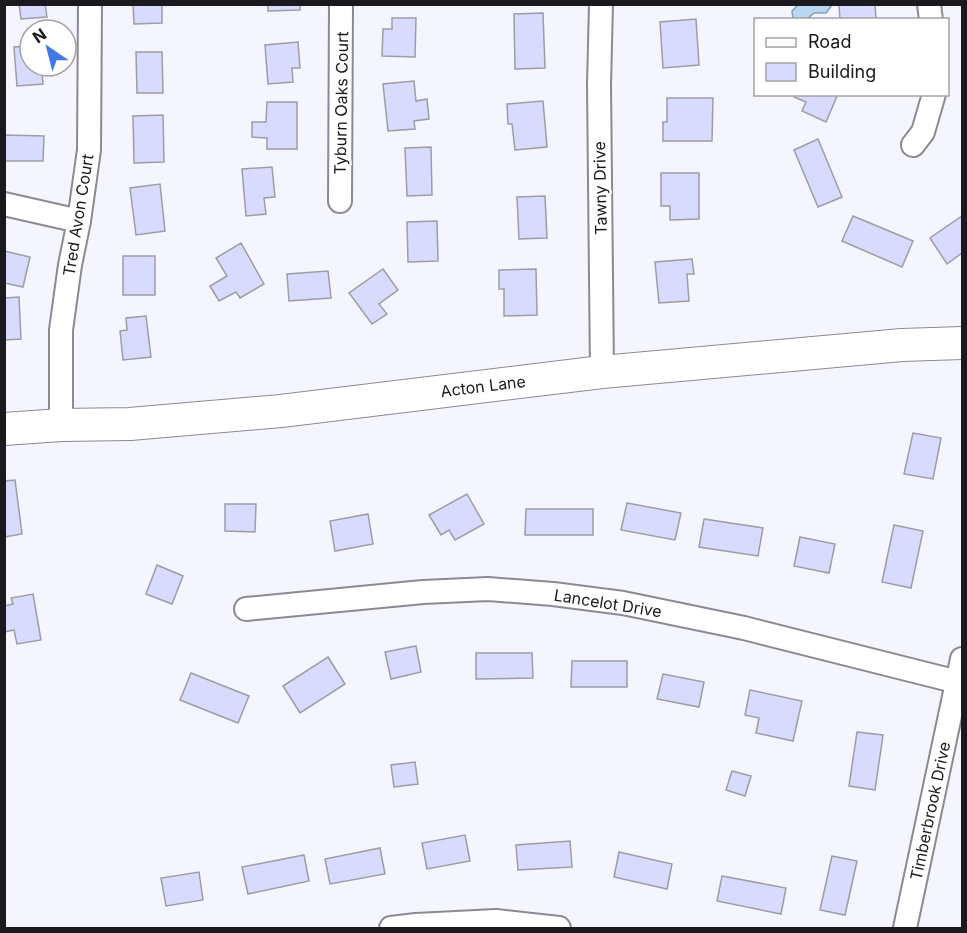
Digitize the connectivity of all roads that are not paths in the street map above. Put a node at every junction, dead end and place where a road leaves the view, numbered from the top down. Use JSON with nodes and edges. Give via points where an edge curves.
{"nodes":[{"id":1,"x":90,"y":4,"type":"edge"},
{"id":2,"x":341,"y":4,"type":"edge"},
{"id":3,"x":601,"y":4,"type":"edge"},
{"id":4,"x":933,"y":96,"type":"edge"},
{"id":5,"x":913,"y":145,"type":"dead end"},
{"id":6,"x":340,"y":201,"type":"dead end"},
{"id":7,"x":4,"y":204,"type":"edge"},
{"id":8,"x":79,"y":222,"type":"junction"},
{"id":9,"x":963,"y":343,"type":"edge"},
{"id":10,"x":602,"y":372,"type":"junction"},
{"id":11,"x":61,"y":425,"type":"junction"},
{"id":12,"x":4,"y":429,"type":"edge"},
{"id":13,"x":246,"y":609,"type":"dead end"},
{"id":14,"x":963,"y":659,"type":"edge"},
{"id":15,"x":960,"y":682,"type":"edge"},
{"id":16,"x":391,"y":928,"type":"edge"},
{"id":17,"x":559,"y":928,"type":"edge"},
{"id":18,"x":905,"y":928,"type":"edge"}],
"edges":[{"from":1,"to":8,"type":"street","name":"Tred Avon Court","via":[[89,150]]},
{"from":2,"to":6,"type":"street","name":"Tyburn Oaks Court"},
{"from":3,"to":10,"type":"street","name":"Tawny Drive"},
{"from":4,"to":5,"type":"street","via":[[923,132]]},
{"from":7,"to":8,"type":"street"},
{"from":8,"to":11,"type":"street","name":"Tred Avon Court","via":[[61,330]]},
{"from":9,"to":10,"type":"street","name":"Acton Lane"},
{"from":10,"to":11,"type":"street","name":"Acton Lane","via":[[281,411],[130,424]]},
{"from":11,"to":12,"type":"street","name":"Acton Lane"},
{"from":13,"to":15,"type":"street","name":"Lancelot Drive","via":[[423,592],[488,589],[553,594],[623,603],[744,628]]},
{"from":14,"to":15,"type":"street","name":"Timberbrook Drive"},
{"from":15,"to":18,"type":"street","name":"Timberbrook Drive"},
{"from":16,"to":17,"type":"street","via":[[496,921]]}]}
